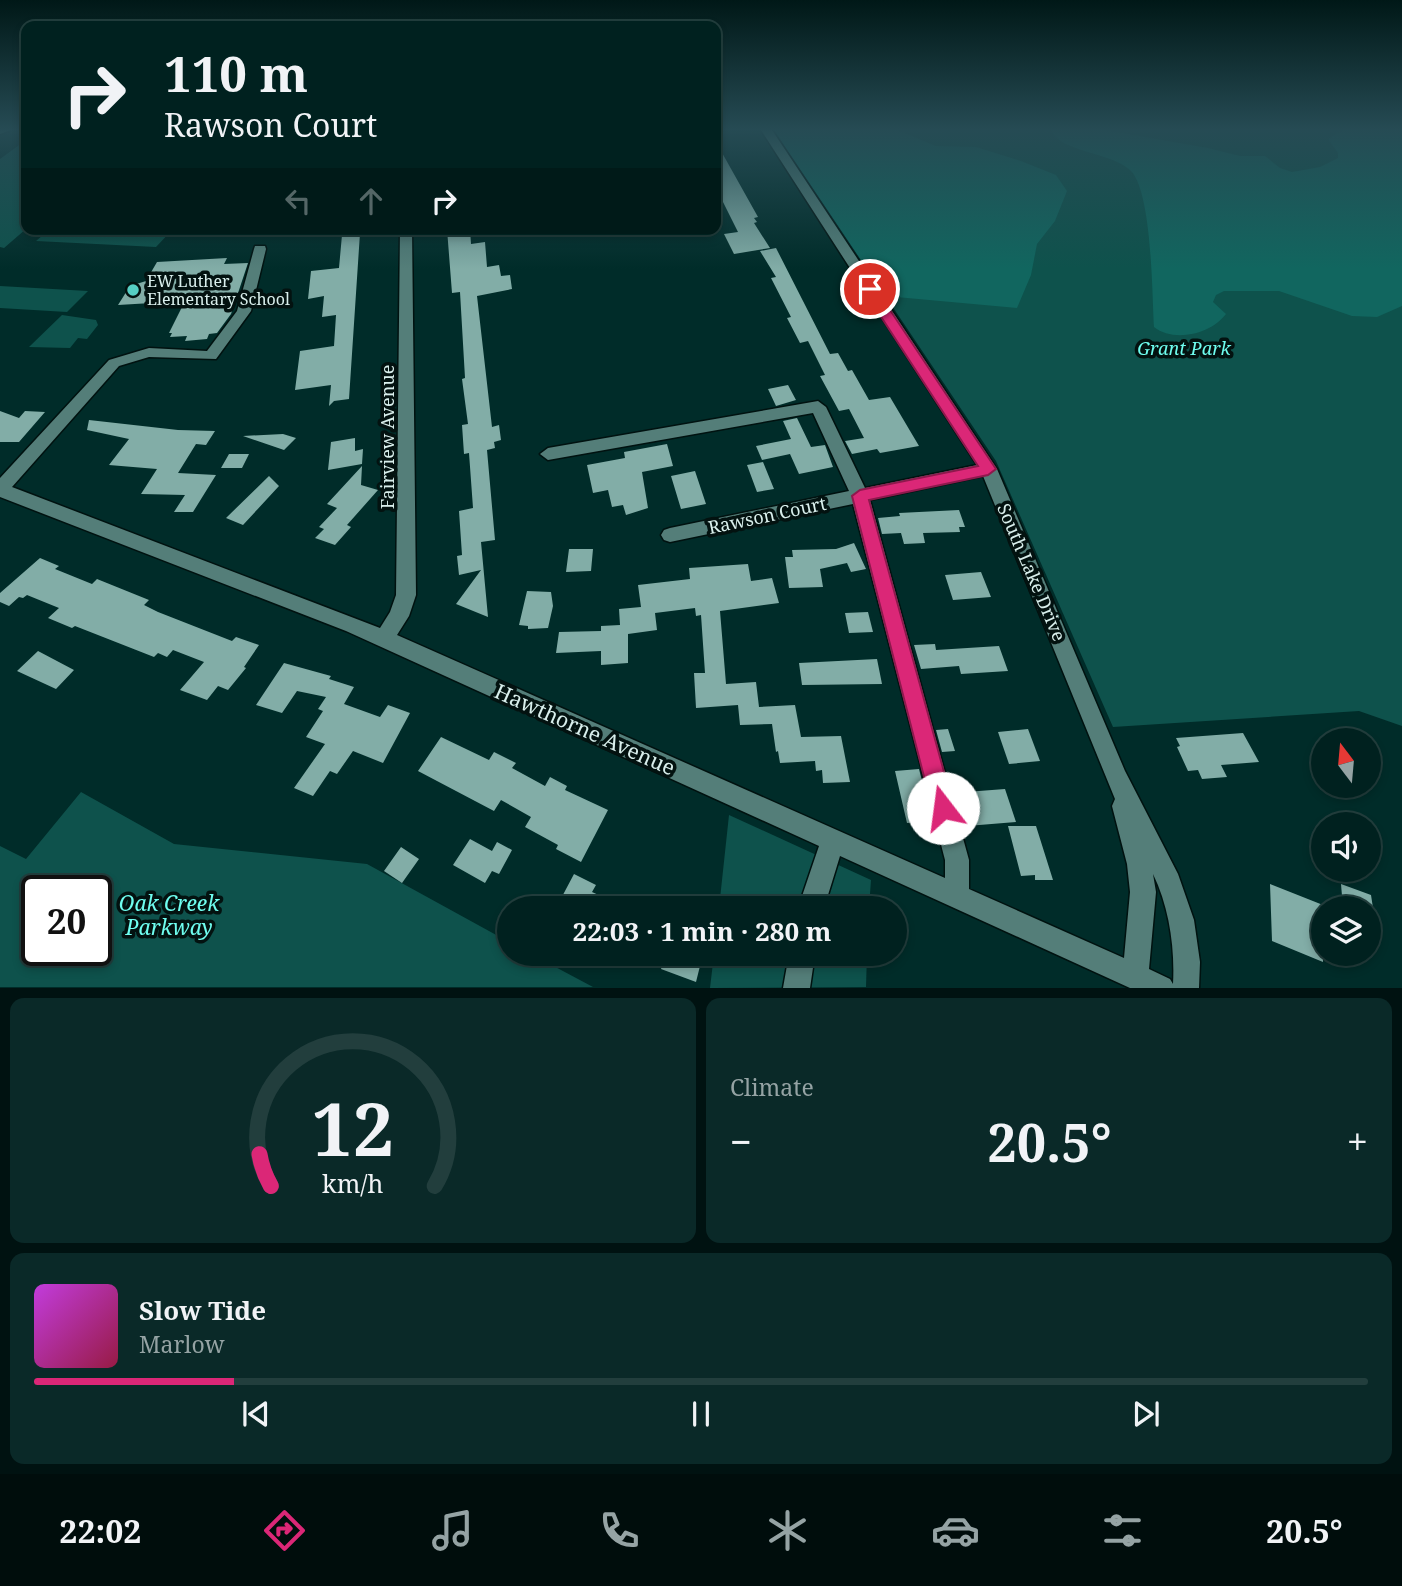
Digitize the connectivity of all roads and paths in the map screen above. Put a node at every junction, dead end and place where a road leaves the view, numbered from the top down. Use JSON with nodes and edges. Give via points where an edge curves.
{"nodes":[{"id":1,"x":796,"y":176,"type":"edge"},
{"id":2,"x":406,"y":235,"type":"edge"},
{"id":3,"x":260,"y":249,"type":"dead end"},
{"id":4,"x":548,"y":454,"type":"dead end"},
{"id":5,"x":988,"y":469,"type":"junction"},
{"id":6,"x":0,"y":489,"type":"edge"},
{"id":7,"x":860,"y":496,"type":"junction"},
{"id":8,"x":670,"y":535,"type":"dead end"},
{"id":9,"x":384,"y":639,"type":"junction"},
{"id":10,"x":1117,"y":779,"type":"junction"},
{"id":11,"x":833,"y":840,"type":"junction"},
{"id":12,"x":815,"y":896,"type":"edge"},
{"id":13,"x":957,"y":896,"type":"junction"},
{"id":14,"x":800,"y":966,"type":"edge"},
{"id":15,"x":1135,"y":975,"type":"junction"},
{"id":16,"x":796,"y":988,"type":"edge"},
{"id":17,"x":1161,"y":988,"type":"edge"},
{"id":18,"x":1186,"y":988,"type":"edge"}],
"edges":[{"from":1,"to":5,"type":"street","name":"South Lake Drive"},
{"from":2,"to":9,"type":"street","name":"Fairview Avenue","via":[[406,594]]},
{"from":3,"to":6,"type":"street","via":[[244,312],[211,356],[134,353],[114,363]]},
{"from":4,"to":7,"type":"street","via":[[818,407]]},
{"from":5,"to":7,"type":"street","name":"Rawson Court"},
{"from":5,"to":10,"type":"street","name":"South Lake Drive"},
{"from":6,"to":9,"type":"street","name":"Hawthorne Avenue"},
{"from":7,"to":8,"type":"street","name":"Rawson Court"},
{"from":7,"to":13,"type":"street","via":[[957,860]]},
{"from":9,"to":11,"type":"street","name":"Hawthorne Avenue"},
{"from":10,"to":15,"type":"street","name":"South Lake Drive","via":[[1143,892]]},
{"from":10,"to":18,"type":"street","name":"South Lake Drive","via":[[1166,874],[1181,919]]},
{"from":11,"to":12,"type":"street"},
{"from":11,"to":13,"type":"street","name":"Hawthorne Avenue"},
{"from":13,"to":15,"type":"street","name":"Hawthorne Avenue"},
{"from":14,"to":16,"type":"street"},
{"from":15,"to":17,"type":"street","name":"Hawthorne Avenue"}]}
